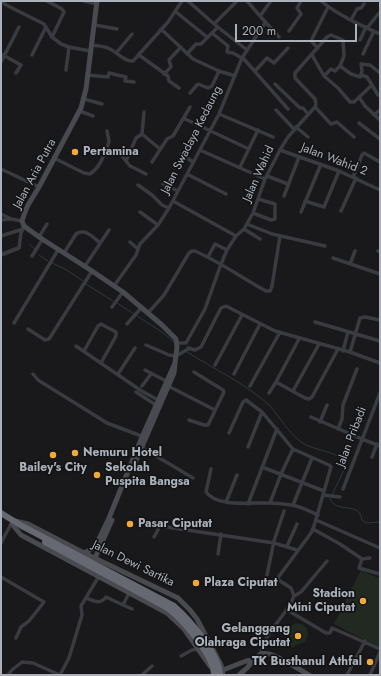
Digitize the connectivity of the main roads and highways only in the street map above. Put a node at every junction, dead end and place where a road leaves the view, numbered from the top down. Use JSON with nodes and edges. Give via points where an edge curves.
{"nodes":[{"id":1,"x":97,"y":2,"type":"edge"},
{"id":2,"x":144,"y":437,"type":"junction"},
{"id":3,"x":1,"y":514,"type":"edge"},
{"id":4,"x":1,"y":518,"type":"edge"},
{"id":5,"x":110,"y":519,"type":"junction"},
{"id":6,"x":12,"y":523,"type":"junction"},
{"id":7,"x":22,"y":528,"type":"junction"},
{"id":8,"x":84,"y":552,"type":"junction"},
{"id":9,"x":95,"y":558,"type":"junction"},
{"id":10,"x":181,"y":600,"type":"junction"},
{"id":11,"x":172,"y":616,"type":"junction"},
{"id":12,"x":197,"y":619,"type":"junction"},
{"id":13,"x":184,"y":629,"type":"junction"},
{"id":14,"x":252,"y":660,"type":"junction"},
{"id":15,"x":222,"y":673,"type":"edge"},
{"id":16,"x":305,"y":674,"type":"edge"},
{"id":17,"x":212,"y":675,"type":"edge"},
{"id":18,"x":238,"y":675,"type":"edge"}],
"edges":[{"from":1,"to":2,"type":"main road","name":"Jalan Aria Putra","via":[[82,104],[25,212],[23,226],[124,292],[172,335],[177,344],[176,369],[166,383]]},
{"from":2,"to":5,"type":"main road"},
{"from":2,"to":5,"type":"main road"},
{"from":3,"to":6,"type":"highway","name":"Jalan Dewi Sartika"},
{"from":4,"to":6,"type":"highway","name":"Jalan Dewi Sartika"},
{"from":5,"to":8,"type":"main road","via":[[96,546]]},
{"from":5,"to":9,"type":"main road"},
{"from":6,"to":7,"type":"highway"},
{"from":6,"to":8,"type":"main road","name":"Jalan Dewi Sartika","via":[[28,524]]},
{"from":6,"to":11,"type":"main road","name":"Jalan Dewi Sartika","via":[[21,535]]},
{"from":7,"to":15,"type":"highway","bridge":true,"via":[[174,606],[188,620],[214,656]]},
{"from":7,"to":17,"type":"highway","bridge":true,"via":[[174,613],[188,627],[210,660],[214,670]]},
{"from":8,"to":9,"type":"main road","name":"Jalan Dewi Sartika"},
{"from":9,"to":10,"type":"main road","name":"Jalan Dewi Sartika"},
{"from":10,"to":11,"type":"main road","via":[[181,610]]},
{"from":10,"to":12,"type":"main road","name":"Jalan Dewi Sartika"},
{"from":11,"to":13,"type":"main road","name":"Jalan Dewi Sartika"},
{"from":12,"to":13,"type":"main road","via":[[186,621]]},
{"from":12,"to":15,"type":"main road","name":"Jalan Dewi Sartika","via":[[219,659]]},
{"from":13,"to":17,"type":"main road","name":"Jalan Dewi Sartika","via":[[209,664]]},
{"from":14,"to":15,"type":"main road"},
{"from":14,"to":16,"type":"main road","via":[[261,654],[275,656]]},
{"from":14,"to":18,"type":"main road"}]}
